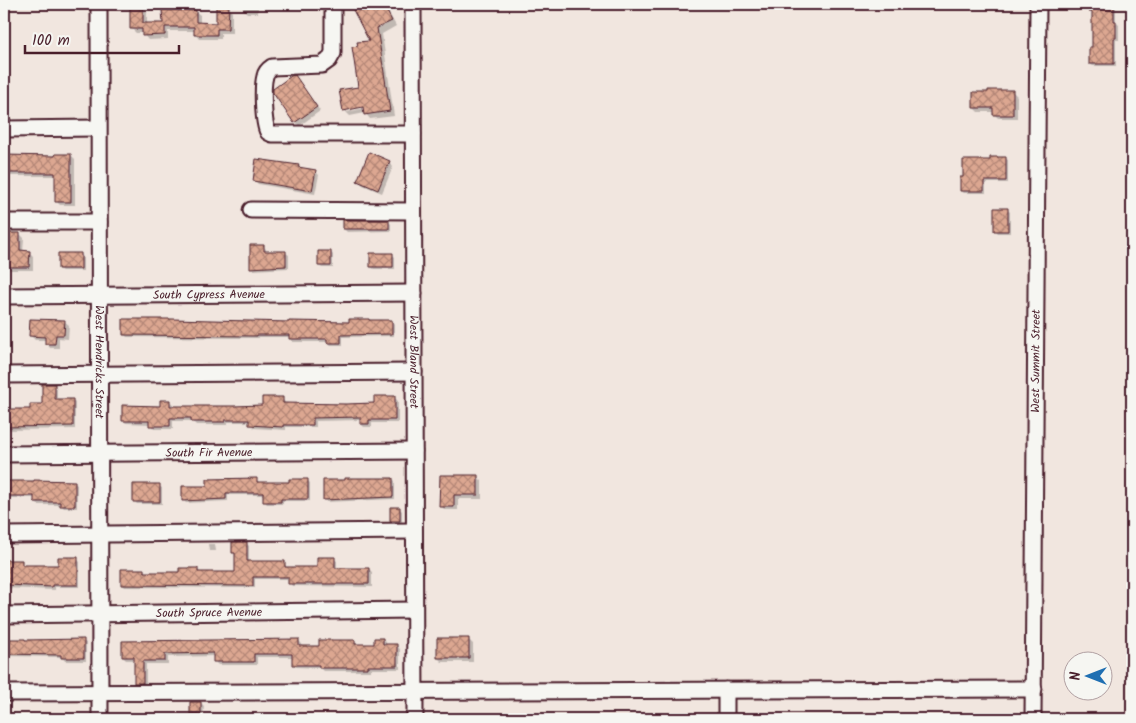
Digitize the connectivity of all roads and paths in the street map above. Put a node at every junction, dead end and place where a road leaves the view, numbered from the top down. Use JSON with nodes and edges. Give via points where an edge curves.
{"nodes":[{"id":1,"x":99,"y":4,"type":"edge"},
{"id":2,"x":333,"y":4,"type":"edge"},
{"id":3,"x":413,"y":4,"type":"edge"},
{"id":4,"x":1038,"y":4,"type":"edge"},
{"id":5,"x":98,"y":128,"type":"junction"},
{"id":6,"x":4,"y":129,"type":"edge"},
{"id":7,"x":414,"y":134,"type":"junction"},
{"id":8,"x":251,"y":210,"type":"dead end"},
{"id":9,"x":414,"y":211,"type":"junction"},
{"id":10,"x":4,"y":222,"type":"edge"},
{"id":11,"x":99,"y":222,"type":"junction"},
{"id":12,"x":414,"y":293,"type":"junction"},
{"id":13,"x":4,"y":296,"type":"edge"},
{"id":14,"x":99,"y":296,"type":"junction"},
{"id":15,"x":414,"y":372,"type":"junction"},
{"id":16,"x":99,"y":374,"type":"junction"},
{"id":17,"x":4,"y":375,"type":"edge"},
{"id":18,"x":414,"y":450,"type":"junction"},
{"id":19,"x":99,"y":453,"type":"junction"},
{"id":20,"x":4,"y":454,"type":"edge"},
{"id":21,"x":414,"y":531,"type":"junction"},
{"id":22,"x":100,"y":534,"type":"junction"},
{"id":23,"x":4,"y":535,"type":"edge"},
{"id":24,"x":414,"y":610,"type":"junction"},
{"id":25,"x":100,"y":614,"type":"junction"},
{"id":26,"x":4,"y":615,"type":"edge"},
{"id":27,"x":1034,"y":689,"type":"junction"},
{"id":28,"x":726,"y":690,"type":"junction"},
{"id":29,"x":415,"y":691,"type":"junction"},
{"id":30,"x":100,"y":692,"type":"junction"},
{"id":31,"x":4,"y":693,"type":"edge"},
{"id":32,"x":100,"y":719,"type":"edge"},
{"id":33,"x":415,"y":719,"type":"edge"},
{"id":34,"x":726,"y":719,"type":"edge"},
{"id":35,"x":1033,"y":719,"type":"edge"}],
"edges":[{"from":1,"to":5,"type":"street","name":"West Hendricks Street"},
{"from":2,"to":7,"type":"street","via":[[333,53],[330,60],[322,65],[272,67],[264,77],[264,118],[268,132]]},
{"from":3,"to":7,"type":"street","name":"West Bland Street"},
{"from":4,"to":27,"type":"street","name":"West Summit Street"},
{"from":5,"to":6,"type":"street"},
{"from":5,"to":11,"type":"street","name":"West Hendricks Street"},
{"from":7,"to":9,"type":"street","name":"West Bland Street"},
{"from":8,"to":9,"type":"street"},
{"from":9,"to":12,"type":"street","name":"West Bland Street"},
{"from":10,"to":11,"type":"street"},
{"from":11,"to":14,"type":"street","name":"West Hendricks Street"},
{"from":12,"to":14,"type":"street","name":"South Cypress Avenue"},
{"from":12,"to":15,"type":"street","name":"West Bland Street"},
{"from":13,"to":14,"type":"street","name":"South Cypress Avenue"},
{"from":14,"to":16,"type":"street","name":"West Hendricks Street"},
{"from":15,"to":16,"type":"street"},
{"from":15,"to":18,"type":"street","name":"West Bland Street"},
{"from":16,"to":17,"type":"street"},
{"from":16,"to":19,"type":"street","name":"West Hendricks Street"},
{"from":18,"to":19,"type":"street","name":"South Fir Avenue"},
{"from":18,"to":21,"type":"street","name":"West Bland Street"},
{"from":19,"to":20,"type":"street","name":"South Fir Avenue"},
{"from":19,"to":22,"type":"street","name":"West Hendricks Street"},
{"from":21,"to":22,"type":"street"},
{"from":21,"to":24,"type":"street","name":"West Bland Street"},
{"from":22,"to":23,"type":"street"},
{"from":22,"to":25,"type":"street","name":"West Hendricks Street"},
{"from":24,"to":25,"type":"street","name":"South Spruce Avenue"},
{"from":24,"to":29,"type":"street","name":"West Bland Street"},
{"from":25,"to":26,"type":"street","name":"South Spruce Avenue"},
{"from":25,"to":30,"type":"street","name":"West Hendricks Street"},
{"from":27,"to":28,"type":"street"},
{"from":27,"to":35,"type":"street","name":"West Summit Street"},
{"from":28,"to":29,"type":"street"},
{"from":28,"to":34,"type":"street"},
{"from":29,"to":30,"type":"street"},
{"from":29,"to":33,"type":"street","name":"West Bland Street"},
{"from":30,"to":31,"type":"street"},
{"from":30,"to":32,"type":"street","name":"West Hendricks Street"}]}
